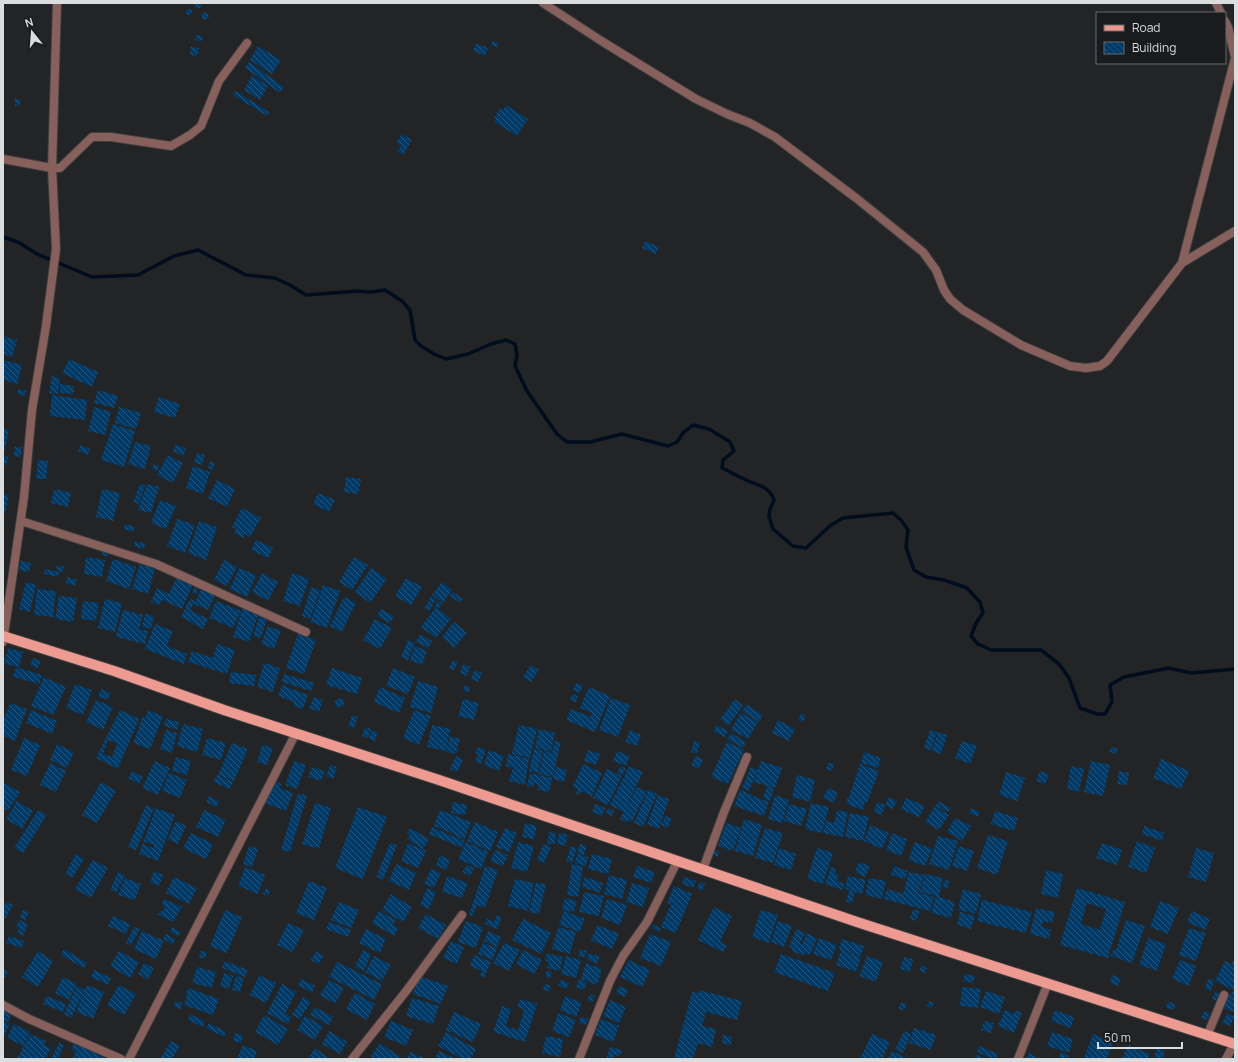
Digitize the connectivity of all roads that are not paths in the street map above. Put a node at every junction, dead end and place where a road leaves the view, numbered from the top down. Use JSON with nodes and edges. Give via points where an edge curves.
{"nodes":[{"id":1,"x":57,"y":3,"type":"edge"},
{"id":2,"x":543,"y":3,"type":"edge"},
{"id":3,"x":1216,"y":3,"type":"edge"},
{"id":4,"x":1220,"y":12,"type":"edge"},
{"id":5,"x":1226,"y":23,"type":"edge"},
{"id":6,"x":247,"y":43,"type":"dead end"},
{"id":7,"x":1235,"y":57,"type":"edge"},
{"id":8,"x":3,"y":159,"type":"edge"},
{"id":9,"x":52,"y":168,"type":"junction"},
{"id":10,"x":1235,"y":232,"type":"edge"},
{"id":11,"x":1182,"y":262,"type":"junction"},
{"id":12,"x":21,"y":521,"type":"junction"},
{"id":13,"x":306,"y":632,"type":"dead end"},
{"id":14,"x":3,"y":638,"type":"edge"},
{"id":15,"x":296,"y":734,"type":"junction"},
{"id":16,"x":747,"y":757,"type":"dead end"},
{"id":17,"x":677,"y":862,"type":"junction"},
{"id":18,"x":703,"y":869,"type":"junction"},
{"id":19,"x":462,"y":915,"type":"dead end"},
{"id":20,"x":1048,"y":983,"type":"junction"},
{"id":21,"x":1224,"y":995,"type":"dead end"},
{"id":22,"x":3,"y":1005,"type":"edge"},
{"id":23,"x":1206,"y":1036,"type":"junction"},
{"id":24,"x":1235,"y":1044,"type":"edge"},
{"id":25,"x":121,"y":1059,"type":"edge"},
{"id":26,"x":129,"y":1059,"type":"edge"},
{"id":27,"x":352,"y":1059,"type":"edge"},
{"id":28,"x":579,"y":1059,"type":"edge"},
{"id":29,"x":1018,"y":1059,"type":"edge"},
{"id":30,"x":1226,"y":1059,"type":"edge"}],
"edges":[{"from":1,"to":9,"type":"street"},
{"from":2,"to":11,"type":"street","via":[[696,99],[750,123],[775,138],[923,252],[936,270],[950,299],[962,310],[1021,345],[1050,358],[1070,366],[1086,368],[1100,366],[1107,361]]},
{"from":3,"to":4,"type":"street"},
{"from":5,"to":7,"type":"street"},
{"from":6,"to":9,"type":"street","via":[[219,81],[201,126],[190,135],[171,146],[111,137],[92,137],[60,168]]},
{"from":7,"to":11,"type":"street"},
{"from":8,"to":9,"type":"street"},
{"from":9,"to":12,"type":"street","via":[[56,249],[32,410]]},
{"from":10,"to":11,"type":"street"},
{"from":12,"to":13,"type":"street","via":[[156,564]]},
{"from":12,"to":14,"type":"street"},
{"from":14,"to":15,"type":"main road","via":[[114,671]]},
{"from":15,"to":17,"type":"main road"},
{"from":15,"to":26,"type":"street"},
{"from":16,"to":18,"type":"street"},
{"from":17,"to":18,"type":"main road"},
{"from":17,"to":28,"type":"street","via":[[646,922],[622,956]]},
{"from":18,"to":20,"type":"main road","via":[[868,926]]},
{"from":19,"to":27,"type":"street"},
{"from":20,"to":23,"type":"main road"},
{"from":20,"to":29,"type":"street"},
{"from":21,"to":23,"type":"street"},
{"from":22,"to":25,"type":"street"},
{"from":23,"to":24,"type":"main road"},
{"from":24,"to":30,"type":"street"}]}
